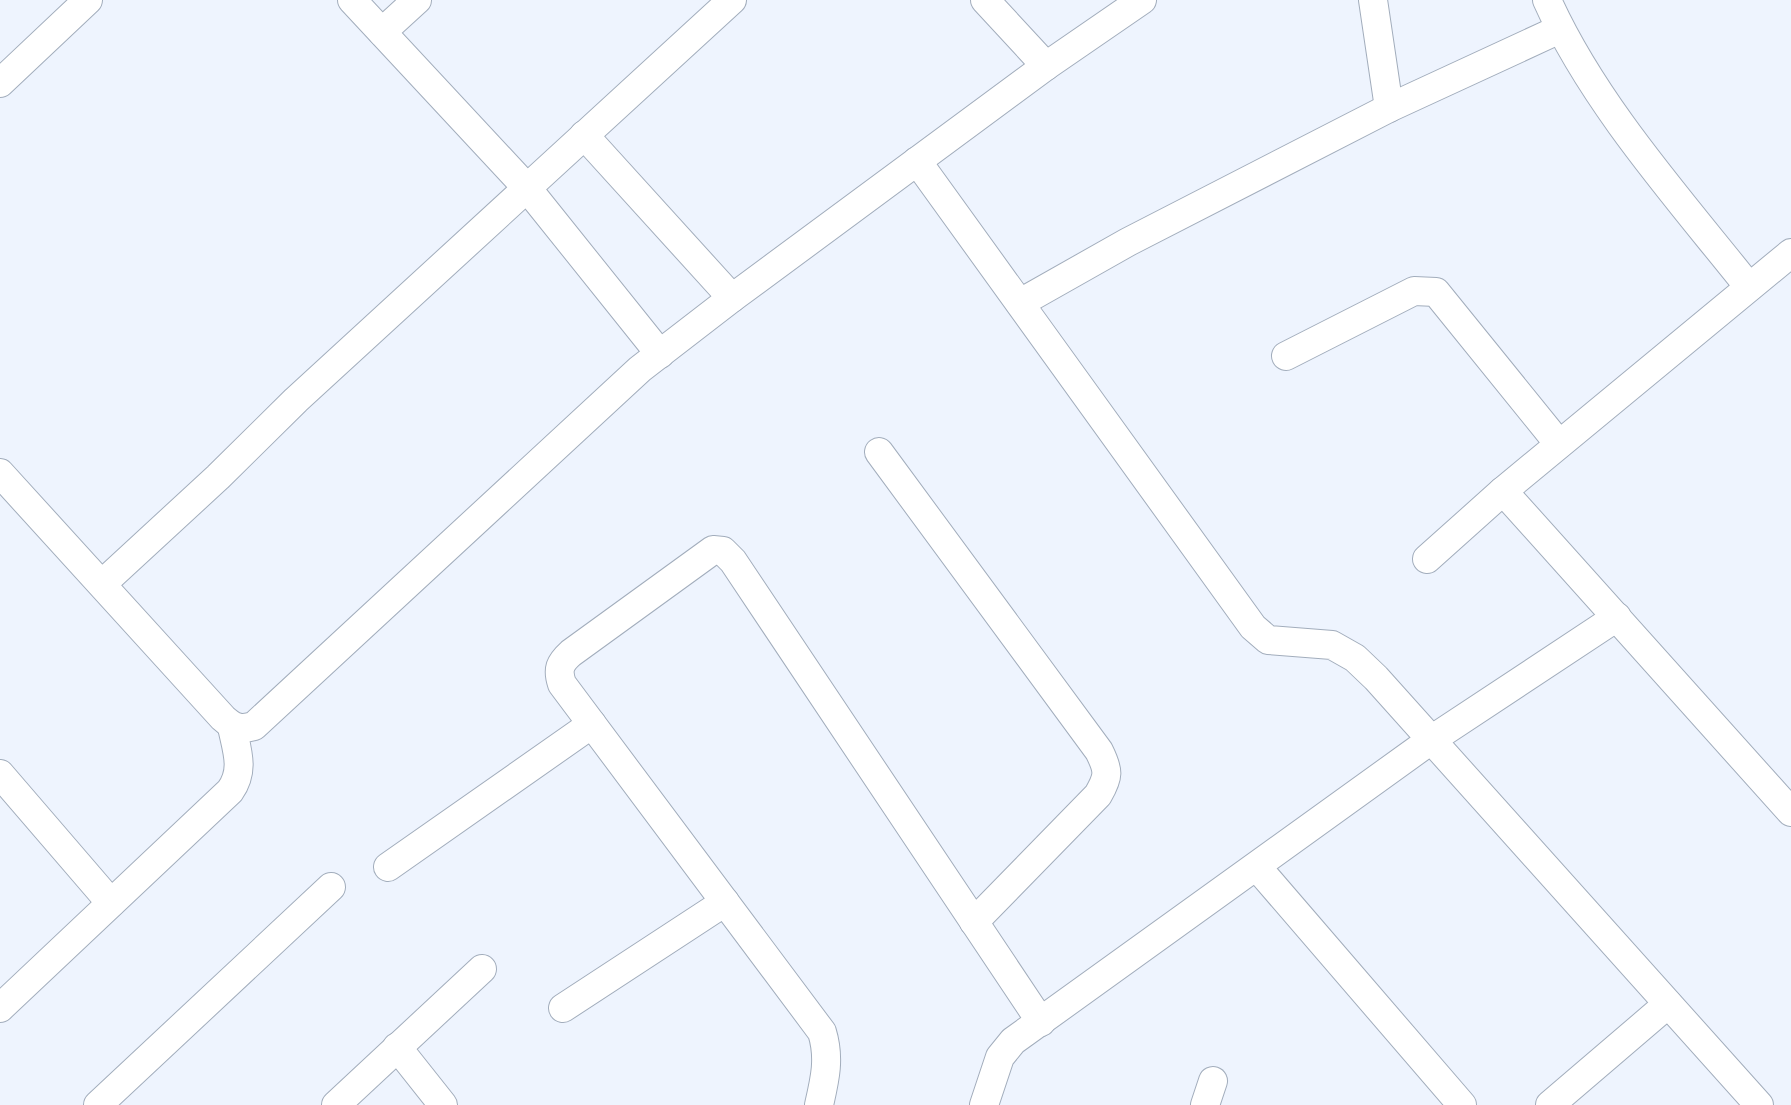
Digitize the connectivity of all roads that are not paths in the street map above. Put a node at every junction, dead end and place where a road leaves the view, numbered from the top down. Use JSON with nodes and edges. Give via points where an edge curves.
{"nodes":[{"id":1,"x":88,"y":0,"type":"edge"},
{"id":2,"x":352,"y":0,"type":"edge"},
{"id":3,"x":417,"y":0,"type":"edge"},
{"id":4,"x":732,"y":0,"type":"edge"},
{"id":5,"x":986,"y":0,"type":"edge"},
{"id":6,"x":1142,"y":0,"type":"edge"},
{"id":7,"x":1373,"y":0,"type":"edge"},
{"id":8,"x":1547,"y":0,"type":"edge"},
{"id":9,"x":1560,"y":28,"type":"junction"},
{"id":10,"x":382,"y":32,"type":"junction"},
{"id":11,"x":1046,"y":66,"type":"junction"},
{"id":12,"x":0,"y":83,"type":"edge"},
{"id":13,"x":1389,"y":108,"type":"junction"},
{"id":14,"x":584,"y":135,"type":"junction"},
{"id":15,"x":917,"y":161,"type":"junction"},
{"id":16,"x":526,"y":188,"type":"junction"},
{"id":17,"x":1791,"y":253,"type":"edge"},
{"id":18,"x":1749,"y":287,"type":"junction"},
{"id":19,"x":732,"y":298,"type":"junction"},
{"id":20,"x":1020,"y":303,"type":"junction"},
{"id":21,"x":660,"y":354,"type":"junction"},
{"id":22,"x":1286,"y":356,"type":"dead end"},
{"id":23,"x":1559,"y":444,"type":"junction"},
{"id":24,"x":879,"y":452,"type":"dead end"},
{"id":25,"x":0,"y":472,"type":"edge"},
{"id":26,"x":1503,"y":490,"type":"junction"},
{"id":27,"x":1427,"y":559,"type":"dead end"},
{"id":28,"x":102,"y":584,"type":"junction"},
{"id":29,"x":1617,"y":617,"type":"junction"},
{"id":30,"x":592,"y":724,"type":"junction"},
{"id":31,"x":232,"y":727,"type":"junction"},
{"id":32,"x":1431,"y":740,"type":"junction"},
{"id":33,"x":1,"y":778,"type":"edge"},
{"id":34,"x":1791,"y":812,"type":"edge"},
{"id":35,"x":388,"y":867,"type":"dead end"},
{"id":36,"x":1257,"y":867,"type":"junction"},
{"id":37,"x":331,"y":887,"type":"dead end"},
{"id":38,"x":725,"y":902,"type":"junction"},
{"id":39,"x":111,"y":903,"type":"junction"},
{"id":40,"x":974,"y":922,"type":"junction"},
{"id":41,"x":482,"y":969,"type":"dead end"},
{"id":42,"x":1668,"y":1004,"type":"junction"},
{"id":43,"x":0,"y":1008,"type":"edge"},
{"id":44,"x":563,"y":1008,"type":"dead end"},
{"id":45,"x":1041,"y":1022,"type":"junction"},
{"id":46,"x":398,"y":1047,"type":"junction"},
{"id":47,"x":98,"y":1105,"type":"edge"},
{"id":48,"x":336,"y":1105,"type":"edge"},
{"id":49,"x":443,"y":1105,"type":"edge"},
{"id":50,"x":819,"y":1105,"type":"edge"},
{"id":51,"x":984,"y":1105,"type":"edge"},
{"id":52,"x":1462,"y":1105,"type":"edge"},
{"id":53,"x":1550,"y":1105,"type":"edge"},
{"id":54,"x":1759,"y":1105,"type":"edge"}],
"edges":[{"from":1,"to":12,"type":"street"},
{"from":2,"to":10,"type":"street"},
{"from":3,"to":10,"type":"street"},
{"from":4,"to":14,"type":"street"},
{"from":5,"to":11,"type":"street"},
{"from":6,"to":11,"type":"street"},
{"from":7,"to":13,"type":"street"},
{"from":8,"to":9,"type":"street"},
{"from":9,"to":13,"type":"street"},
{"from":9,"to":18,"type":"street","via":[[1632,139]]},
{"from":10,"to":16,"type":"street"},
{"from":11,"to":15,"type":"street"},
{"from":13,"to":20,"type":"street","via":[[1128,242]]},
{"from":14,"to":16,"type":"street"},
{"from":14,"to":19,"type":"street"},
{"from":15,"to":19,"type":"street"},
{"from":15,"to":20,"type":"street"},
{"from":16,"to":21,"type":"street"},
{"from":16,"to":28,"type":"street"},
{"from":17,"to":18,"type":"street"},
{"from":18,"to":23,"type":"street"},
{"from":19,"to":21,"type":"street"},
{"from":20,"to":32,"type":"street","via":[[1252,627],[1268,640],[1332,645],[1355,658]]},
{"from":21,"to":31,"type":"street","via":[[640,368],[254,726],[244,729]]},
{"from":22,"to":23,"type":"street","via":[[1414,291],[1436,292]]},
{"from":23,"to":26,"type":"street"},
{"from":24,"to":40,"type":"street","via":[[1107,766],[1106,780],[1098,794]]},
{"from":25,"to":28,"type":"street"},
{"from":26,"to":27,"type":"street"},
{"from":26,"to":29,"type":"street"},
{"from":28,"to":31,"type":"street"},
{"from":29,"to":32,"type":"street"},
{"from":29,"to":34,"type":"street"},
{"from":30,"to":35,"type":"street"},
{"from":30,"to":38,"type":"street"},
{"from":30,"to":40,"type":"street","via":[[562,684],[558,672],[561,662],[713,550],[723,551],[733,561]]},
{"from":31,"to":39,"type":"street","via":[[238,756],[238,780]]},
{"from":32,"to":36,"type":"street"},
{"from":32,"to":42,"type":"street"},
{"from":33,"to":39,"type":"street"},
{"from":36,"to":45,"type":"street"},
{"from":36,"to":52,"type":"street"},
{"from":37,"to":47,"type":"street"},
{"from":38,"to":44,"type":"street"},
{"from":38,"to":50,"type":"street","via":[[822,1032],[828,1065]]},
{"from":39,"to":43,"type":"street"},
{"from":40,"to":45,"type":"street"},
{"from":41,"to":46,"type":"street"},
{"from":42,"to":53,"type":"street"},
{"from":42,"to":54,"type":"street"},
{"from":45,"to":51,"type":"street","via":[[1013,1041],[1000,1057]]},
{"from":46,"to":48,"type":"street"},
{"from":46,"to":49,"type":"street"}]}
